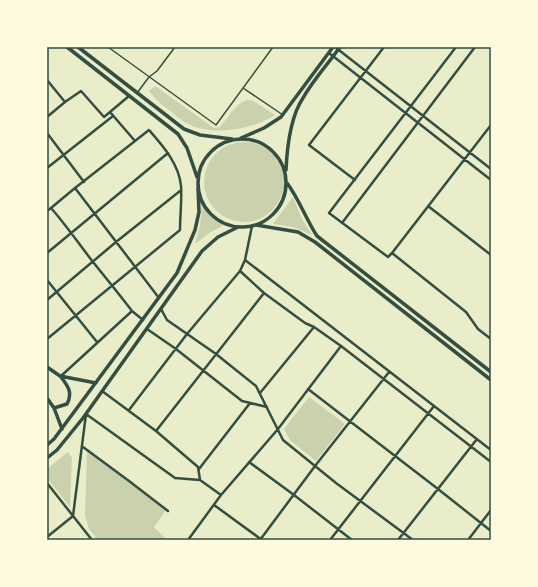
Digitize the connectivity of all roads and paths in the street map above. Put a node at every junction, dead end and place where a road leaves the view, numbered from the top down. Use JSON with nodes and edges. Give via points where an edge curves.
{"nodes":[{"id":1,"x":67,"y":47,"type":"edge"},
{"id":2,"x":78,"y":47,"type":"edge"},
{"id":3,"x":108,"y":47,"type":"edge"},
{"id":4,"x":175,"y":47,"type":"edge"},
{"id":5,"x":273,"y":47,"type":"edge"},
{"id":6,"x":384,"y":47,"type":"edge"},
{"id":7,"x":456,"y":47,"type":"edge"},
{"id":8,"x":475,"y":47,"type":"edge"},
{"id":9,"x":336,"y":48,"type":"edge"},
{"id":10,"x":329,"y":52,"type":"junction"},
{"id":11,"x":333,"y":56,"type":"junction"},
{"id":12,"x":366,"y":71,"type":"junction"},
{"id":13,"x":149,"y":77,"type":"junction"},
{"id":14,"x":361,"y":78,"type":"junction"},
{"id":15,"x":47,"y":80,"type":"edge"},
{"id":16,"x":243,"y":88,"type":"junction"},
{"id":17,"x":137,"y":93,"type":"junction"},
{"id":18,"x":129,"y":96,"type":"junction"},
{"id":19,"x":65,"y":102,"type":"junction"},
{"id":20,"x":411,"y":106,"type":"junction"},
{"id":21,"x":110,"y":112,"type":"junction"},
{"id":22,"x":406,"y":113,"type":"junction"},
{"id":23,"x":283,"y":115,"type":"junction"},
{"id":24,"x":113,"y":116,"type":"junction"},
{"id":25,"x":423,"y":116,"type":"junction"},
{"id":26,"x":47,"y":117,"type":"edge"},
{"id":27,"x":418,"y":122,"type":"junction"},
{"id":28,"x":491,"y":125,"type":"edge"},
{"id":29,"x":47,"y":133,"type":"edge"},
{"id":30,"x":237,"y":139,"type":"junction"},
{"id":31,"x":135,"y":140,"type":"junction"},
{"id":32,"x":470,"y":152,"type":"junction"},
{"id":33,"x":168,"y":153,"type":"junction"},
{"id":34,"x":63,"y":155,"type":"junction"},
{"id":35,"x":464,"y":159,"type":"junction"},
{"id":36,"x":47,"y":168,"type":"edge"},
{"id":37,"x":491,"y":169,"type":"edge"},
{"id":38,"x":286,"y":175,"type":"junction"},
{"id":39,"x":198,"y":179,"type":"junction"},
{"id":40,"x":355,"y":180,"type":"junction"},
{"id":41,"x":491,"y":180,"type":"edge"},
{"id":42,"x":84,"y":182,"type":"junction"},
{"id":43,"x":287,"y":182,"type":"junction"},
{"id":44,"x":75,"y":188,"type":"junction"},
{"id":45,"x":198,"y":188,"type":"junction"},
{"id":46,"x":180,"y":191,"type":"junction"},
{"id":47,"x":428,"y":206,"type":"junction"},
{"id":48,"x":51,"y":208,"type":"junction"},
{"id":49,"x":47,"y":211,"type":"edge"},
{"id":50,"x":95,"y":214,"type":"junction"},
{"id":51,"x":342,"y":223,"type":"junction"},
{"id":52,"x":254,"y":226,"type":"junction"},
{"id":53,"x":238,"y":227,"type":"junction"},
{"id":54,"x":72,"y":232,"type":"junction"},
{"id":55,"x":116,"y":242,"type":"junction"},
{"id":56,"x":47,"y":253,"type":"edge"},
{"id":57,"x":392,"y":253,"type":"junction"},
{"id":58,"x":491,"y":255,"type":"edge"},
{"id":59,"x":245,"y":260,"type":"junction"},
{"id":60,"x":93,"y":261,"type":"junction"},
{"id":61,"x":136,"y":267,"type":"junction"},
{"id":62,"x":240,"y":271,"type":"junction"},
{"id":63,"x":47,"y":280,"type":"edge"},
{"id":64,"x":113,"y":285,"type":"junction"},
{"id":65,"x":57,"y":292,"type":"junction"},
{"id":66,"x":264,"y":293,"type":"junction"},
{"id":67,"x":159,"y":298,"type":"junction"},
{"id":68,"x":47,"y":300,"type":"edge"},
{"id":69,"x":160,"y":310,"type":"junction"},
{"id":70,"x":132,"y":311,"type":"junction"},
{"id":71,"x":76,"y":316,"type":"junction"},
{"id":72,"x":143,"y":320,"type":"junction"},
{"id":73,"x":314,"y":327,"type":"junction"},
{"id":74,"x":147,"y":329,"type":"junction"},
{"id":75,"x":187,"y":334,"type":"junction"},
{"id":76,"x":47,"y":339,"type":"edge"},
{"id":77,"x":491,"y":339,"type":"edge"},
{"id":78,"x":97,"y":342,"type":"junction"},
{"id":79,"x":340,"y":346,"type":"junction"},
{"id":80,"x":176,"y":349,"type":"junction"},
{"id":81,"x":216,"y":354,"type":"junction"},
{"id":82,"x":47,"y":367,"type":"edge"},
{"id":83,"x":204,"y":371,"type":"junction"},
{"id":84,"x":389,"y":372,"type":"junction"},
{"id":85,"x":491,"y":372,"type":"edge"},
{"id":86,"x":60,"y":376,"type":"junction"},
{"id":87,"x":384,"y":379,"type":"junction"},
{"id":88,"x":491,"y":380,"type":"edge"},
{"id":89,"x":96,"y":383,"type":"junction"},
{"id":90,"x":308,"y":389,"type":"junction"},
{"id":91,"x":102,"y":391,"type":"junction"},
{"id":92,"x":260,"y":393,"type":"junction"},
{"id":93,"x":47,"y":398,"type":"edge"},
{"id":94,"x":250,"y":403,"type":"junction"},
{"id":95,"x":434,"y":406,"type":"junction"},
{"id":96,"x":54,"y":408,"type":"junction"},
{"id":97,"x":268,"y":408,"type":"junction"},
{"id":98,"x":129,"y":410,"type":"junction"},
{"id":99,"x":86,"y":414,"type":"junction"},
{"id":100,"x":429,"y":414,"type":"junction"},
{"id":101,"x":350,"y":421,"type":"junction"},
{"id":102,"x":62,"y":429,"type":"junction"},
{"id":103,"x":278,"y":429,"type":"junction"},
{"id":104,"x":156,"y":431,"type":"junction"},
{"id":105,"x":477,"y":440,"type":"junction"},
{"id":106,"x":47,"y":445,"type":"edge"},
{"id":107,"x":83,"y":447,"type":"junction"},
{"id":108,"x":471,"y":447,"type":"junction"},
{"id":109,"x":491,"y":450,"type":"edge"},
{"id":110,"x":396,"y":456,"type":"junction"},
{"id":111,"x":47,"y":458,"type":"edge"},
{"id":112,"x":249,"y":462,"type":"junction"},
{"id":113,"x":491,"y":462,"type":"edge"},
{"id":114,"x":316,"y":466,"type":"junction"},
{"id":115,"x":199,"y":470,"type":"junction"},
{"id":116,"x":200,"y":480,"type":"junction"},
{"id":117,"x":47,"y":483,"type":"edge"},
{"id":118,"x":438,"y":489,"type":"junction"},
{"id":119,"x":221,"y":495,"type":"junction"},
{"id":120,"x":294,"y":495,"type":"junction"},
{"id":121,"x":361,"y":501,"type":"junction"},
{"id":122,"x":214,"y":505,"type":"junction"},
{"id":123,"x":491,"y":510,"type":"edge"},
{"id":124,"x":168,"y":511,"type":"dead end"},
{"id":125,"x":73,"y":516,"type":"junction"},
{"id":126,"x":481,"y":523,"type":"junction"},
{"id":127,"x":338,"y":529,"type":"junction"},
{"id":128,"x":491,"y":531,"type":"edge"},
{"id":129,"x":404,"y":533,"type":"junction"},
{"id":130,"x":47,"y":537,"type":"edge"},
{"id":131,"x":92,"y":540,"type":"edge"},
{"id":132,"x":188,"y":540,"type":"edge"},
{"id":133,"x":261,"y":540,"type":"edge"},
{"id":134,"x":330,"y":540,"type":"edge"},
{"id":135,"x":352,"y":540,"type":"edge"},
{"id":136,"x":398,"y":540,"type":"edge"},
{"id":137,"x":413,"y":540,"type":"edge"},
{"id":138,"x":468,"y":540,"type":"edge"}],
"edges":[{"from":1,"to":18,"type":"street"},
{"from":2,"to":17,"type":"street"},
{"from":3,"to":13,"type":"lane"},
{"from":4,"to":13,"type":"lane","via":[[157,71]]},
{"from":5,"to":16,"type":"lane"},
{"from":6,"to":12,"type":"street"},
{"from":7,"to":20,"type":"street"},
{"from":8,"to":25,"type":"street"},
{"from":9,"to":10,"type":"street"},
{"from":9,"to":11,"type":"street"},
{"from":9,"to":12,"type":"street"},
{"from":10,"to":11,"type":"street"},
{"from":10,"to":23,"type":"street"},
{"from":11,"to":14,"type":"street"},
{"from":11,"to":38,"type":"street","via":[[299,105],[291,134]]},
{"from":12,"to":14,"type":"street"},
{"from":12,"to":20,"type":"street"},
{"from":13,"to":16,"type":"lane","via":[[216,125]]},
{"from":13,"to":17,"type":"lane"},
{"from":14,"to":22,"type":"street"},
{"from":14,"to":40,"type":"street","via":[[309,145]]},
{"from":15,"to":19,"type":"street"},
{"from":16,"to":23,"type":"lane"},
{"from":17,"to":30,"type":"street","via":[[184,129],[200,135]]},
{"from":18,"to":21,"type":"street"},
{"from":18,"to":39,"type":"street","via":[[183,140]]},
{"from":19,"to":21,"type":"street","via":[[82,91],[104,117]]},
{"from":19,"to":26,"type":"street"},
{"from":20,"to":22,"type":"street"},
{"from":20,"to":25,"type":"street"},
{"from":21,"to":24,"type":"street"},
{"from":22,"to":27,"type":"street"},
{"from":22,"to":40,"type":"street"},
{"from":23,"to":30,"type":"street","via":[[270,125]]},
{"from":24,"to":31,"type":"street"},
{"from":24,"to":34,"type":"street"},
{"from":25,"to":27,"type":"street"},
{"from":25,"to":32,"type":"street"},
{"from":27,"to":35,"type":"street"},
{"from":27,"to":51,"type":"street"},
{"from":28,"to":32,"type":"street"},
{"from":29,"to":34,"type":"street"},
{"from":30,"to":38,"type":"street","via":[[254,140],[267,146],[281,162]]},
{"from":30,"to":39,"type":"street","via":[[224,143],[210,153],[203,162]]},
{"from":31,"to":33,"type":"street","via":[[149,130]]},
{"from":31,"to":42,"type":"street"},
{"from":32,"to":35,"type":"street"},
{"from":32,"to":37,"type":"street"},
{"from":33,"to":46,"type":"street","via":[[175,165],[181,185]]},
{"from":33,"to":50,"type":"street"},
{"from":34,"to":36,"type":"street"},
{"from":34,"to":42,"type":"street"},
{"from":35,"to":41,"type":"street"},
{"from":35,"to":47,"type":"street"},
{"from":38,"to":43,"type":"street"},
{"from":39,"to":45,"type":"street"},
{"from":40,"to":51,"type":"street","via":[[329,213]]},
{"from":42,"to":44,"type":"street"},
{"from":43,"to":52,"type":"street","via":[[285,196],[279,208],[270,218]]},
{"from":43,"to":85,"type":"street","via":[[317,236]]},
{"from":44,"to":48,"type":"street"},
{"from":44,"to":50,"type":"street"},
{"from":45,"to":53,"type":"street","via":[[202,203],[211,215],[224,224]]},
{"from":45,"to":67,"type":"street","via":[[199,212],[195,230],[177,273]]},
{"from":46,"to":55,"type":"street"},
{"from":46,"to":61,"type":"street","via":[[180,230]]},
{"from":47,"to":57,"type":"street"},
{"from":47,"to":58,"type":"street"},
{"from":48,"to":49,"type":"street"},
{"from":48,"to":54,"type":"street"},
{"from":50,"to":54,"type":"street"},
{"from":50,"to":55,"type":"street"},
{"from":51,"to":57,"type":"street","via":[[388,258]]},
{"from":52,"to":53,"type":"street"},
{"from":52,"to":59,"type":"street"},
{"from":52,"to":88,"type":"street","via":[[298,232],[315,242]]},
{"from":53,"to":69,"type":"street","via":[[218,237],[202,251]]},
{"from":54,"to":56,"type":"street"},
{"from":54,"to":60,"type":"street"},
{"from":55,"to":60,"type":"street"},
{"from":55,"to":61,"type":"street"},
{"from":57,"to":77,"type":"street","via":[[466,312],[478,329]]},
{"from":59,"to":62,"type":"street"},
{"from":59,"to":84,"type":"street"},
{"from":60,"to":64,"type":"street"},
{"from":60,"to":65,"type":"street"},
{"from":61,"to":64,"type":"street"},
{"from":61,"to":67,"type":"street"},
{"from":62,"to":66,"type":"street"},
{"from":62,"to":75,"type":"street"},
{"from":63,"to":65,"type":"street"},
{"from":64,"to":70,"type":"street"},
{"from":64,"to":71,"type":"street"},
{"from":65,"to":68,"type":"street"},
{"from":65,"to":71,"type":"street"},
{"from":66,"to":73,"type":"street"},
{"from":66,"to":81,"type":"street"},
{"from":67,"to":72,"type":"street"},
{"from":69,"to":74,"type":"street"},
{"from":69,"to":75,"type":"street","via":[[167,320]]},
{"from":70,"to":72,"type":"street"},
{"from":70,"to":78,"type":"street"},
{"from":71,"to":76,"type":"street"},
{"from":71,"to":78,"type":"street"},
{"from":72,"to":89,"type":"street"},
{"from":73,"to":79,"type":"street"},
{"from":73,"to":92,"type":"street"},
{"from":74,"to":80,"type":"street"},
{"from":74,"to":91,"type":"street"},
{"from":75,"to":80,"type":"street"},
{"from":75,"to":81,"type":"street"},
{"from":78,"to":86,"type":"street"},
{"from":79,"to":87,"type":"street"},
{"from":79,"to":90,"type":"street"},
{"from":80,"to":83,"type":"street"},
{"from":80,"to":98,"type":"street"},
{"from":81,"to":83,"type":"street"},
{"from":81,"to":92,"type":"street","via":[[256,386]]},
{"from":82,"to":86,"type":"street"},
{"from":83,"to":94,"type":"street","via":[[242,401]]},
{"from":83,"to":104,"type":"street"},
{"from":84,"to":87,"type":"street"},
{"from":84,"to":95,"type":"street"},
{"from":86,"to":89,"type":"street"},
{"from":86,"to":96,"type":"street","via":[[69,386],[70,394],[67,404]]},
{"from":87,"to":100,"type":"street"},
{"from":87,"to":101,"type":"street"},
{"from":89,"to":102,"type":"street"},
{"from":90,"to":101,"type":"street"},
{"from":90,"to":103,"type":"street"},
{"from":91,"to":98,"type":"street"},
{"from":91,"to":99,"type":"street"},
{"from":92,"to":97,"type":"street"},
{"from":93,"to":96,"type":"street"},
{"from":94,"to":97,"type":"street"},
{"from":94,"to":115,"type":"street"},
{"from":95,"to":100,"type":"street"},
{"from":95,"to":105,"type":"street"},
{"from":96,"to":102,"type":"street"},
{"from":97,"to":103,"type":"street"},
{"from":98,"to":104,"type":"street"},
{"from":99,"to":107,"type":"street"},
{"from":99,"to":111,"type":"street","via":[[57,450]]},
{"from":99,"to":116,"type":"street","via":[[175,478]]},
{"from":100,"to":108,"type":"street"},
{"from":100,"to":110,"type":"street"},
{"from":101,"to":110,"type":"street"},
{"from":101,"to":114,"type":"street"},
{"from":102,"to":106,"type":"street"},
{"from":103,"to":112,"type":"street"},
{"from":103,"to":114,"type":"street","via":[[283,440]]},
{"from":104,"to":115,"type":"street","via":[[198,466]]},
{"from":105,"to":108,"type":"street"},
{"from":105,"to":109,"type":"street"},
{"from":107,"to":124,"type":"street"},
{"from":107,"to":125,"type":"street"},
{"from":108,"to":113,"type":"street"},
{"from":108,"to":118,"type":"street"},
{"from":110,"to":118,"type":"street"},
{"from":110,"to":121,"type":"street"},
{"from":112,"to":119,"type":"street"},
{"from":112,"to":120,"type":"street"},
{"from":114,"to":120,"type":"street"},
{"from":114,"to":121,"type":"street"},
{"from":115,"to":116,"type":"street"},
{"from":116,"to":119,"type":"street"},
{"from":117,"to":125,"type":"street"},
{"from":118,"to":126,"type":"street"},
{"from":118,"to":129,"type":"street"},
{"from":119,"to":122,"type":"street"},
{"from":120,"to":127,"type":"street"},
{"from":120,"to":133,"type":"street"},
{"from":121,"to":127,"type":"street"},
{"from":121,"to":129,"type":"street"},
{"from":122,"to":132,"type":"street"},
{"from":122,"to":133,"type":"street"},
{"from":123,"to":126,"type":"street"},
{"from":125,"to":130,"type":"street"},
{"from":125,"to":131,"type":"street"},
{"from":126,"to":128,"type":"street"},
{"from":126,"to":138,"type":"street"},
{"from":127,"to":134,"type":"street"},
{"from":127,"to":135,"type":"street"},
{"from":129,"to":136,"type":"street"},
{"from":129,"to":137,"type":"street"}]}
